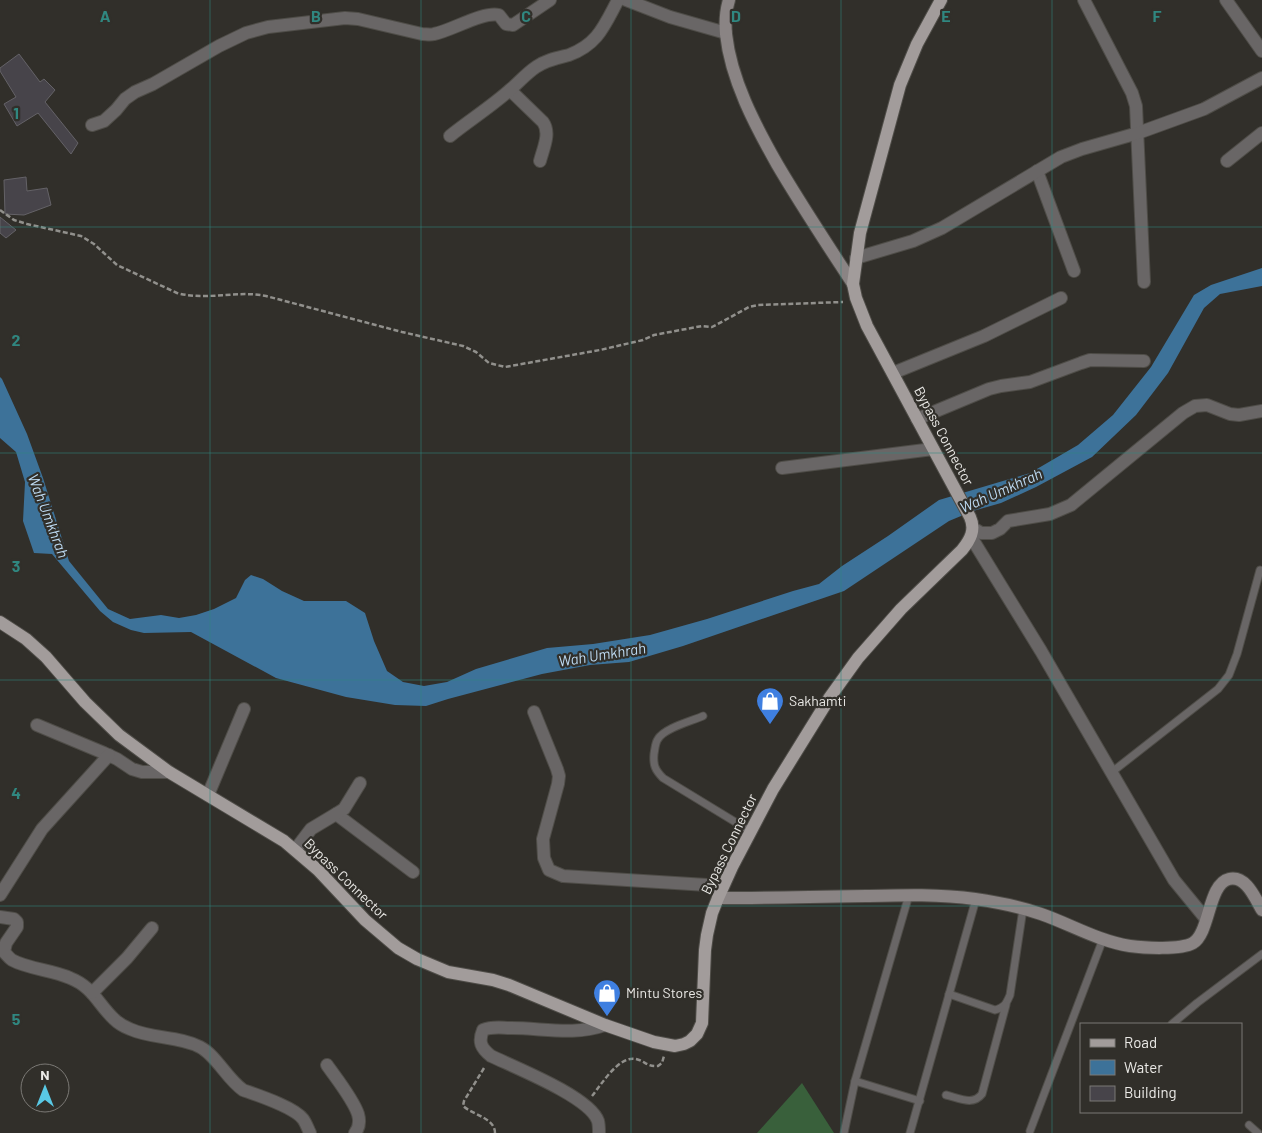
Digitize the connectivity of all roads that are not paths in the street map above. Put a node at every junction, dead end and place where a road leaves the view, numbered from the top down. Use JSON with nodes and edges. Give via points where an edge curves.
{"nodes":[{"id":1,"x":550,"y":0,"type":"edge"},
{"id":2,"x":618,"y":0,"type":"edge"},
{"id":3,"x":626,"y":0,"type":"edge"},
{"id":4,"x":729,"y":0,"type":"edge"},
{"id":5,"x":941,"y":0,"type":"edge"},
{"id":6,"x":1084,"y":0,"type":"edge"},
{"id":7,"x":1226,"y":0,"type":"edge"},
{"id":8,"x":726,"y":33,"type":"junction"},
{"id":9,"x":1262,"y":51,"type":"edge"},
{"id":10,"x":1262,"y":78,"type":"edge"},
{"id":11,"x":510,"y":90,"type":"junction"},
{"id":12,"x":92,"y":126,"type":"dead end"},
{"id":13,"x":1138,"y":133,"type":"junction"},
{"id":14,"x":1262,"y":133,"type":"edge"},
{"id":15,"x":450,"y":136,"type":"dead end"},
{"id":16,"x":540,"y":161,"type":"dead end"},
{"id":17,"x":1227,"y":161,"type":"dead end"},
{"id":18,"x":1037,"y":171,"type":"junction"},
{"id":19,"x":856,"y":258,"type":"junction"},
{"id":20,"x":1074,"y":271,"type":"dead end"},
{"id":21,"x":1144,"y":282,"type":"dead end"},
{"id":22,"x":853,"y":284,"type":"junction"},
{"id":23,"x":1061,"y":298,"type":"dead end"},
{"id":24,"x":1144,"y":361,"type":"dead end"},
{"id":25,"x":893,"y":373,"type":"junction"},
{"id":26,"x":1262,"y":411,"type":"edge"},
{"id":27,"x":917,"y":419,"type":"junction"},
{"id":28,"x":933,"y":449,"type":"junction"},
{"id":29,"x":782,"y":468,"type":"dead end"},
{"id":30,"x":971,"y":528,"type":"junction"},
{"id":31,"x":1260,"y":570,"type":"dead end"},
{"id":32,"x":0,"y":622,"type":"edge"},
{"id":33,"x":244,"y":710,"type":"dead end"},
{"id":34,"x":534,"y":712,"type":"dead end"},
{"id":35,"x":703,"y":716,"type":"dead end"},
{"id":36,"x":37,"y":725,"type":"dead end"},
{"id":37,"x":109,"y":755,"type":"junction"},
{"id":38,"x":169,"y":772,"type":"junction"},
{"id":39,"x":1112,"y":772,"type":"junction"},
{"id":40,"x":360,"y":783,"type":"dead end"},
{"id":41,"x":208,"y":795,"type":"junction"},
{"id":42,"x":336,"y":814,"type":"junction"},
{"id":43,"x":750,"y":831,"type":"junction"},
{"id":44,"x":295,"y":850,"type":"junction"},
{"id":45,"x":413,"y":872,"type":"dead end"},
{"id":46,"x":723,"y":886,"type":"junction"},
{"id":47,"x":0,"y":895,"type":"edge"},
{"id":48,"x":908,"y":895,"type":"junction"},
{"id":49,"x":718,"y":898,"type":"junction"},
{"id":50,"x":976,"y":899,"type":"junction"},
{"id":51,"x":1023,"y":909,"type":"junction"},
{"id":52,"x":1262,"y":910,"type":"edge"},
{"id":53,"x":0,"y":917,"type":"edge"},
{"id":54,"x":1206,"y":918,"type":"junction"},
{"id":55,"x":152,"y":928,"type":"dead end"},
{"id":56,"x":1103,"y":939,"type":"junction"},
{"id":57,"x":1262,"y":954,"type":"edge"},
{"id":58,"x":92,"y":993,"type":"junction"},
{"id":59,"x":949,"y":994,"type":"junction"},
{"id":60,"x":1006,"y":1004,"type":"junction"},
{"id":61,"x":1173,"y":1023,"type":"edge"},
{"id":62,"x":605,"y":1025,"type":"junction"},
{"id":63,"x":327,"y":1065,"type":"dead end"},
{"id":64,"x":855,"y":1081,"type":"junction"},
{"id":65,"x":946,"y":1095,"type":"dead end"},
{"id":66,"x":920,"y":1100,"type":"junction"},
{"id":67,"x":1249,"y":1125,"type":"dead end"},
{"id":68,"x":1030,"y":1131,"type":"dead end"},
{"id":69,"x":310,"y":1133,"type":"edge"},
{"id":70,"x":355,"y":1133,"type":"edge"},
{"id":71,"x":599,"y":1133,"type":"edge"},
{"id":72,"x":844,"y":1133,"type":"edge"},
{"id":73,"x":910,"y":1133,"type":"edge"},
{"id":74,"x":1258,"y":1133,"type":"edge"}],
"edges":[{"from":1,"to":12,"type":"street","via":[[512,25],[494,14],[432,34],[345,18],[246,33],[135,92],[104,121]]},
{"from":2,"to":11,"type":"street","via":[[604,27],[588,46],[545,61]]},
{"from":3,"to":8,"type":"street"},
{"from":4,"to":8,"type":"street"},
{"from":5,"to":19,"type":"main road","name":"Bypass Connector","via":[[917,44],[900,85],[864,216]]},
{"from":6,"to":13,"type":"street","via":[[1132,93]]},
{"from":7,"to":9,"type":"street"},
{"from":8,"to":22,"type":"street","via":[[734,72],[757,129]]},
{"from":10,"to":13,"type":"street","via":[[1204,109]]},
{"from":11,"to":15,"type":"street"},
{"from":11,"to":16,"type":"street","via":[[546,127]]},
{"from":13,"to":18,"type":"street","via":[[1082,149]]},
{"from":13,"to":21,"type":"street"},
{"from":14,"to":17,"type":"street"},
{"from":18,"to":19,"type":"street","via":[[942,228],[913,241]]},
{"from":18,"to":20,"type":"street"},
{"from":19,"to":22,"type":"main road","name":"Bypass Connector"},
{"from":22,"to":25,"type":"main road","name":"Bypass Connector","via":[[857,302]]},
{"from":23,"to":25,"type":"street","via":[[984,336]]},
{"from":24,"to":27,"type":"street","via":[[1090,360],[1030,382],[989,389]]},
{"from":25,"to":27,"type":"main road","name":"Bypass Connector"},
{"from":26,"to":30,"type":"street","via":[[1230,414],[1207,405],[1195,406],[1072,505],[1050,514],[1008,521],[992,533],[981,533]]},
{"from":27,"to":28,"type":"main road","name":"Bypass Connector"},
{"from":28,"to":29,"type":"street"},
{"from":28,"to":30,"type":"main road","name":"Bypass Connector"},
{"from":30,"to":39,"type":"street"},
{"from":30,"to":43,"type":"main road","name":"Bypass Connector","via":[[962,550],[901,609],[858,658],[830,697]]},
{"from":31,"to":39,"type":"lane","via":[[1229,675],[1218,689]]},
{"from":32,"to":38,"type":"main road","name":"Bypass Connector","via":[[46,657],[119,735]]},
{"from":33,"to":41,"type":"street"},
{"from":34,"to":46,"type":"street","via":[[559,776],[543,839],[544,858],[549,870],[563,876]]},
{"from":35,"to":43,"type":"lane","via":[[664,732],[658,738],[656,771]]},
{"from":36,"to":37,"type":"street"},
{"from":37,"to":38,"type":"street","via":[[142,772]]},
{"from":37,"to":47,"type":"street","via":[[42,829]]},
{"from":38,"to":41,"type":"main road","name":"Bypass Connector"},
{"from":39,"to":54,"type":"street","via":[[1174,880]]},
{"from":40,"to":42,"type":"street","via":[[344,809]]},
{"from":41,"to":44,"type":"main road","name":"Bypass Connector"},
{"from":42,"to":44,"type":"street","via":[[311,830]]},
{"from":42,"to":45,"type":"street"},
{"from":43,"to":46,"type":"main road","name":"Bypass Connector"},
{"from":44,"to":62,"type":"main road","name":"Bypass Connector","via":[[365,920],[398,948],[417,959],[448,972],[509,985]]},
{"from":46,"to":49,"type":"main road","name":"Bypass Connector"},
{"from":48,"to":49,"type":"street"},
{"from":48,"to":50,"type":"street"},
{"from":48,"to":64,"type":"lane"},
{"from":49,"to":62,"type":"main road","name":"Bypass Connector","via":[[707,935],[702,1022],[697,1034],[684,1044],[664,1045]]},
{"from":50,"to":51,"type":"street"},
{"from":50,"to":59,"type":"lane"},
{"from":51,"to":56,"type":"street"},
{"from":51,"to":60,"type":"lane"},
{"from":52,"to":54,"type":"street","via":[[1248,887],[1231,878],[1220,884]]},
{"from":53,"to":58,"type":"street","via":[[17,922],[4,952],[10,959],[70,977]]},
{"from":54,"to":56,"type":"street","via":[[1200,935],[1191,944],[1143,948]]},
{"from":55,"to":58,"type":"street"},
{"from":56,"to":68,"type":"lane"},
{"from":57,"to":61,"type":"lane"},
{"from":58,"to":69,"type":"street","via":[[114,1020],[129,1029],[204,1049],[237,1086],[298,1114]]},
{"from":59,"to":60,"type":"lane","via":[[995,1010]]},
{"from":59,"to":66,"type":"lane"},
{"from":60,"to":65,"type":"lane","via":[[982,1094],[972,1101]]},
{"from":62,"to":71,"type":"street","via":[[578,1031],[489,1028],[484,1030],[480,1041],[491,1056],[556,1086],[584,1105],[598,1121]]},
{"from":63,"to":70,"type":"street","via":[[358,1114],[359,1124]]},
{"from":64,"to":66,"type":"lane"},
{"from":64,"to":72,"type":"lane"},
{"from":66,"to":73,"type":"lane"},
{"from":67,"to":74,"type":"lane"}]}
